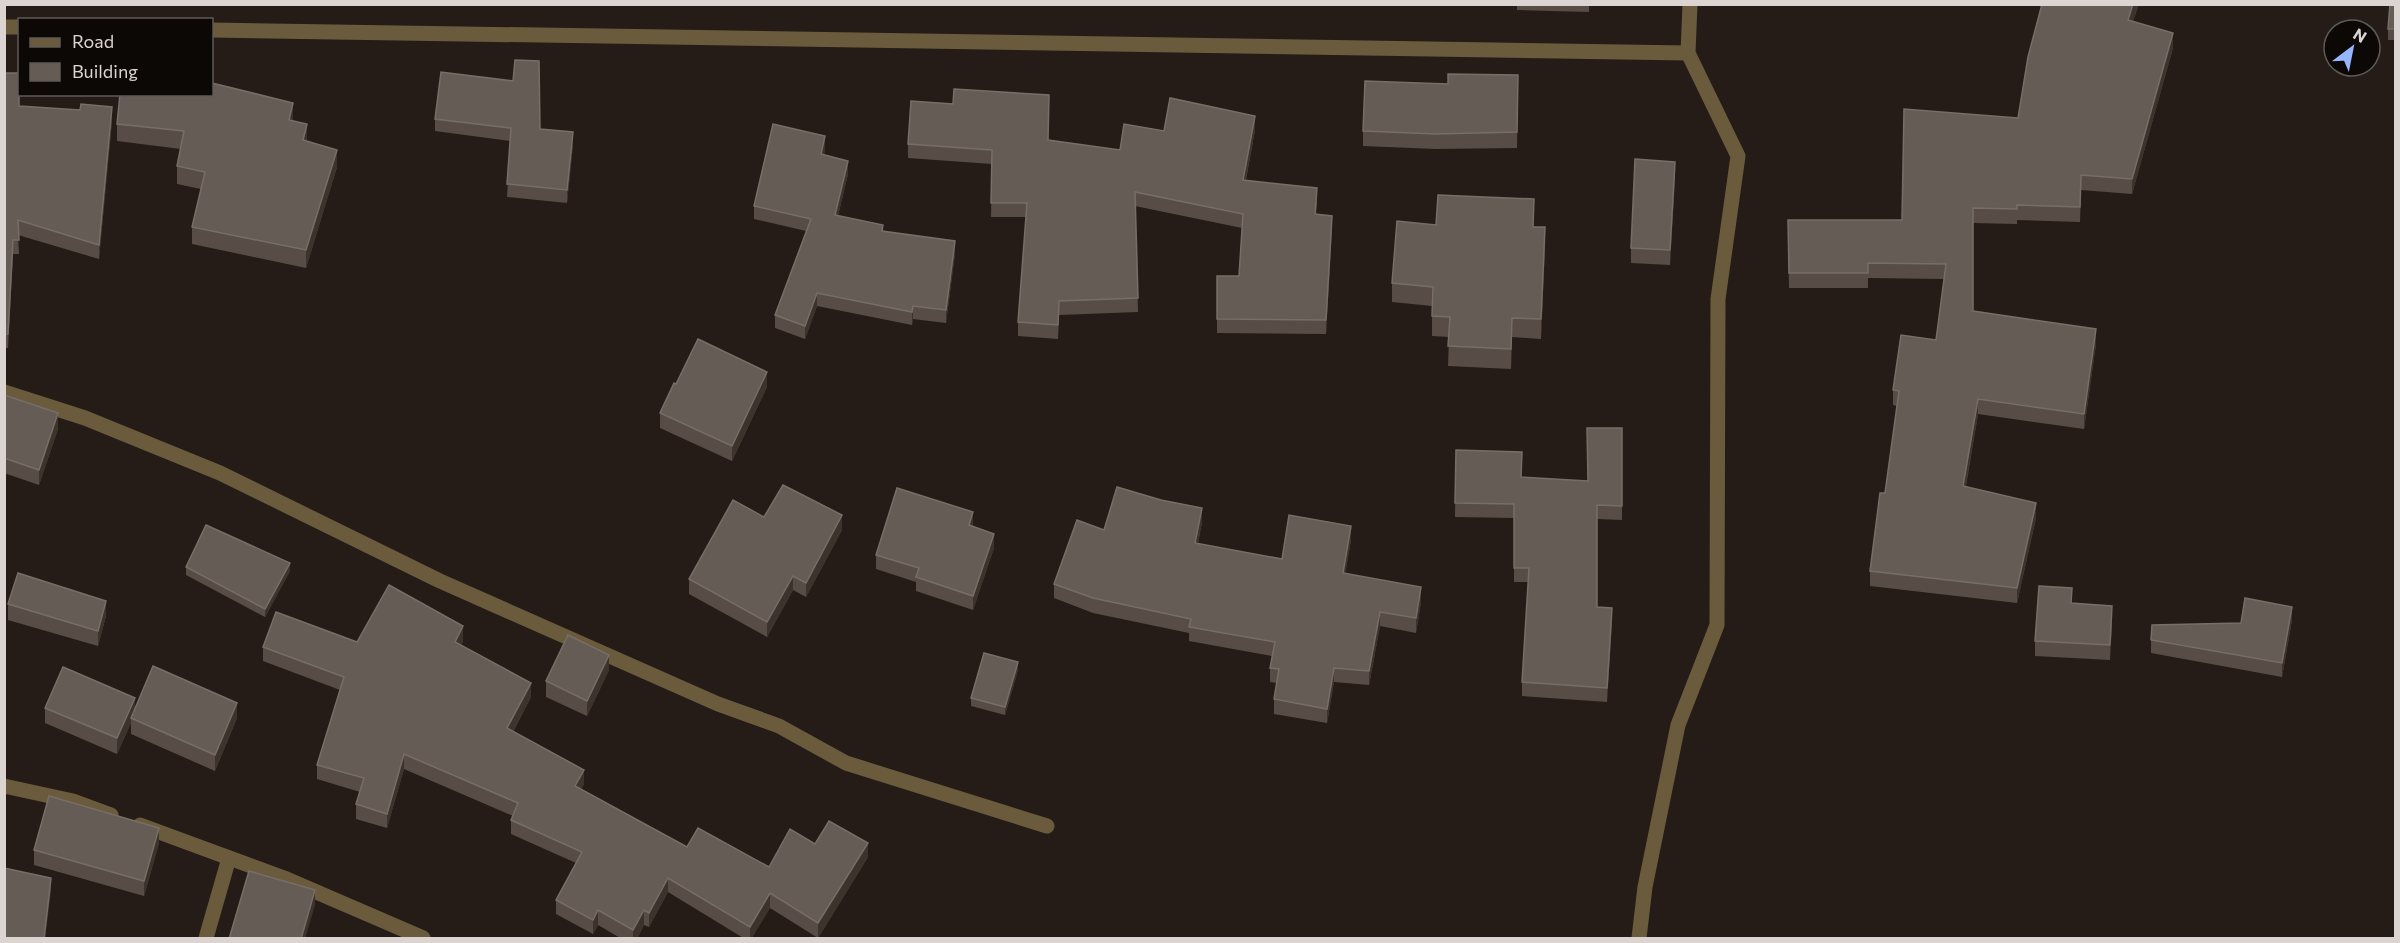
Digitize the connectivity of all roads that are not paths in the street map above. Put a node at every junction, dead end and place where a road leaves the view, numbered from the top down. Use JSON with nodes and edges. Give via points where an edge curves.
{"nodes":[{"id":1,"x":1690,"y":4,"type":"edge"},
{"id":2,"x":213,"y":30,"type":"edge"},
{"id":3,"x":1688,"y":52,"type":"junction"},
{"id":4,"x":4,"y":392,"type":"edge"},
{"id":5,"x":4,"y":786,"type":"edge"},
{"id":6,"x":1047,"y":826,"type":"dead end"},
{"id":7,"x":229,"y":858,"type":"junction"},
{"id":8,"x":206,"y":939,"type":"edge"},
{"id":9,"x":423,"y":939,"type":"edge"},
{"id":10,"x":1639,"y":939,"type":"edge"}],
"edges":[{"from":1,"to":3,"type":"street"},
{"from":2,"to":3,"type":"street"},
{"from":3,"to":10,"type":"street","via":[[1738,156],[1718,299],[1717,625],[1678,725],[1645,887]]},
{"from":4,"to":6,"type":"street","via":[[85,418],[220,473],[440,581],[718,704],[779,726],[846,763]]},
{"from":5,"to":7,"type":"street","via":[[73,801]]},
{"from":7,"to":8,"type":"street"},
{"from":7,"to":9,"type":"street"}]}
